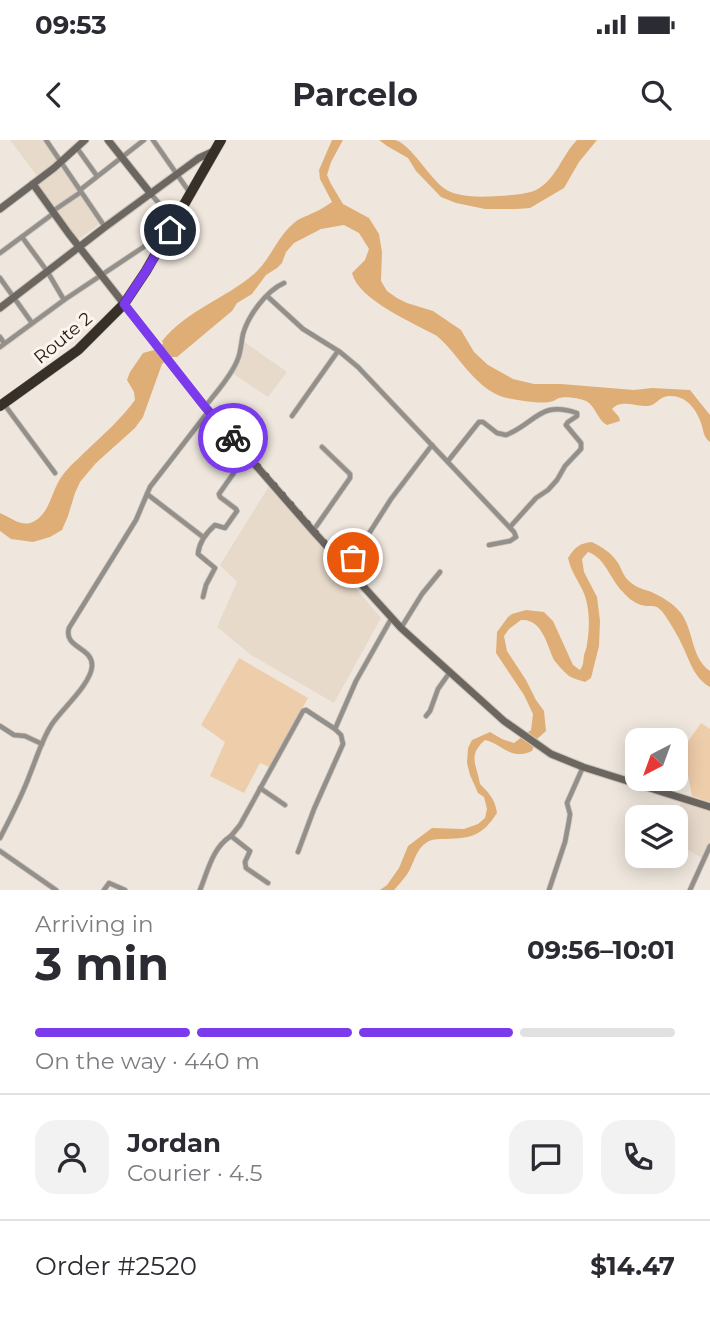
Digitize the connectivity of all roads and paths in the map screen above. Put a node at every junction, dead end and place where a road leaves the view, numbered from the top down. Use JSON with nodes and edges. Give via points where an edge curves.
{"nodes":[{"id":1,"x":46,"y":140,"type":"edge"},
{"id":2,"x":85,"y":140,"type":"edge"},
{"id":3,"x":108,"y":140,"type":"edge"},
{"id":4,"x":144,"y":140,"type":"edge"},
{"id":5,"x":153,"y":140,"type":"edge"},
{"id":6,"x":221,"y":140,"type":"edge"},
{"id":7,"x":74,"y":144,"type":"edge"},
{"id":8,"x":214,"y":151,"type":"junction"},
{"id":9,"x":121,"y":156,"type":"junction"},
{"id":10,"x":61,"y":162,"type":"junction"},
{"id":11,"x":177,"y":175,"type":"junction"},
{"id":12,"x":97,"y":176,"type":"junction"},
{"id":13,"x":33,"y":184,"type":"junction"},
{"id":14,"x":80,"y":191,"type":"junction"},
{"id":15,"x":151,"y":194,"type":"junction"},
{"id":16,"x":190,"y":194,"type":"junction"},
{"id":17,"x":0,"y":209,"type":"edge"},
{"id":18,"x":53,"y":212,"type":"junction"},
{"id":19,"x":172,"y":226,"type":"junction"},
{"id":20,"x":105,"y":227,"type":"junction"},
{"id":21,"x":22,"y":237,"type":"junction"},
{"id":22,"x":79,"y":246,"type":"junction"},
{"id":23,"x":0,"y":253,"type":"edge"},
{"id":24,"x":47,"y":271,"type":"junction"},
{"id":25,"x":102,"y":275,"type":"junction"},
{"id":26,"x":0,"y":278,"type":"edge"},
{"id":27,"x":284,"y":283,"type":"dead end"},
{"id":28,"x":267,"y":296,"type":"junction"},
{"id":29,"x":14,"y":297,"type":"junction"},
{"id":30,"x":64,"y":300,"type":"junction"},
{"id":31,"x":124,"y":304,"type":"junction"},
{"id":32,"x":0,"y":308,"type":"edge"},
{"id":33,"x":32,"y":323,"type":"junction"},
{"id":34,"x":0,"y":337,"type":"edge"},
{"id":35,"x":2,"y":345,"type":"edge"},
{"id":36,"x":338,"y":351,"type":"junction"},
{"id":37,"x":2,"y":404,"type":"edge"},
{"id":38,"x":207,"y":409,"type":"junction"},
{"id":39,"x":292,"y":416,"type":"dead end"},
{"id":40,"x":432,"y":445,"type":"junction"},
{"id":41,"x":322,"y":447,"type":"dead end"},
{"id":42,"x":247,"y":454,"type":"junction"},
{"id":43,"x":448,"y":460,"type":"junction"},
{"id":44,"x":55,"y":473,"type":"dead end"},
{"id":45,"x":147,"y":494,"type":"junction"},
{"id":46,"x":510,"y":527,"type":"junction"},
{"id":47,"x":313,"y":531,"type":"junction"},
{"id":48,"x":203,"y":537,"type":"junction"},
{"id":49,"x":489,"y":545,"type":"dead end"},
{"id":50,"x":346,"y":568,"type":"junction"},
{"id":51,"x":440,"y":572,"type":"dead end"},
{"id":52,"x":203,"y":597,"type":"dead end"},
{"id":53,"x":391,"y":619,"type":"junction"},
{"id":54,"x":401,"y":628,"type":"junction"},
{"id":55,"x":450,"y":672,"type":"junction"},
{"id":56,"x":426,"y":716,"type":"dead end"},
{"id":57,"x":0,"y":726,"type":"edge"},
{"id":58,"x":335,"y":729,"type":"junction"},
{"id":59,"x":42,"y":744,"type":"junction"},
{"id":60,"x":583,"y":768,"type":"junction"},
{"id":61,"x":260,"y":788,"type":"junction"},
{"id":62,"x":285,"y":805,"type":"dead end"},
{"id":63,"x":710,"y":807,"type":"edge"},
{"id":64,"x":231,"y":836,"type":"junction"},
{"id":65,"x":0,"y":838,"type":"edge"},
{"id":66,"x":710,"y":846,"type":"edge"},
{"id":67,"x":0,"y":851,"type":"edge"},
{"id":68,"x":298,"y":852,"type":"dead end"},
{"id":69,"x":268,"y":883,"type":"dead end"},
{"id":70,"x":56,"y":890,"type":"edge"},
{"id":71,"x":104,"y":890,"type":"edge"},
{"id":72,"x":125,"y":890,"type":"edge"},
{"id":73,"x":200,"y":890,"type":"edge"},
{"id":74,"x":549,"y":890,"type":"edge"},
{"id":75,"x":690,"y":890,"type":"edge"}],
"edges":[{"from":1,"to":10,"type":"street"},
{"from":2,"to":7,"type":"street"},
{"from":3,"to":9,"type":"street"},
{"from":4,"to":9,"type":"street"},
{"from":5,"to":11,"type":"street"},
{"from":6,"to":8,"type":"highway","name":"Route 2"},
{"from":7,"to":10,"type":"street"},
{"from":7,"to":12,"type":"street"},
{"from":8,"to":11,"type":"street"},
{"from":8,"to":16,"type":"highway","name":"Route 2"},
{"from":9,"to":12,"type":"street"},
{"from":9,"to":15,"type":"street"},
{"from":10,"to":13,"type":"street"},
{"from":10,"to":14,"type":"street"},
{"from":11,"to":15,"type":"street"},
{"from":11,"to":16,"type":"street"},
{"from":12,"to":14,"type":"street"},
{"from":13,"to":17,"type":"street"},
{"from":13,"to":18,"type":"street"},
{"from":14,"to":18,"type":"street"},
{"from":14,"to":20,"type":"street"},
{"from":15,"to":19,"type":"street"},
{"from":15,"to":20,"type":"street"},
{"from":16,"to":19,"type":"highway","name":"Route 2"},
{"from":18,"to":21,"type":"street"},
{"from":18,"to":22,"type":"street"},
{"from":19,"to":25,"type":"street"},
{"from":19,"to":31,"type":"highway","name":"Route 2"},
{"from":20,"to":22,"type":"street"},
{"from":21,"to":23,"type":"street"},
{"from":21,"to":24,"type":"street"},
{"from":22,"to":24,"type":"street"},
{"from":22,"to":25,"type":"street"},
{"from":24,"to":29,"type":"street"},
{"from":24,"to":30,"type":"street"},
{"from":25,"to":30,"type":"street"},
{"from":25,"to":31,"type":"street"},
{"from":26,"to":29,"type":"street"},
{"from":27,"to":28,"type":"street"},
{"from":28,"to":36,"type":"street","via":[[303,329]]},
{"from":28,"to":38,"type":"street","via":[[245,329],[234,367]]},
{"from":29,"to":32,"type":"street"},
{"from":29,"to":33,"type":"street"},
{"from":30,"to":33,"type":"street"},
{"from":31,"to":37,"type":"highway","name":"Route 2","via":[[78,350]]},
{"from":31,"to":38,"type":"street"},
{"from":33,"to":35,"type":"street"},
{"from":34,"to":35,"type":"street"},
{"from":36,"to":39,"type":"street"},
{"from":36,"to":40,"type":"street"},
{"from":37,"to":44,"type":"street"},
{"from":38,"to":42,"type":"street"},
{"from":38,"to":45,"type":"street"},
{"from":40,"to":43,"type":"street"},
{"from":40,"to":50,"type":"street"},
{"from":41,"to":47,"type":"street","via":[[350,474]]},
{"from":42,"to":47,"type":"street"},
{"from":42,"to":48,"type":"street","via":[[219,494],[237,511],[226,528],[215,525]]},
{"from":43,"to":46,"type":"street"},
{"from":43,"to":46,"type":"street","via":[[479,422],[506,435],[551,408],[578,414],[566,425],[582,443],[581,449],[551,488]]},
{"from":45,"to":48,"type":"street"},
{"from":45,"to":59,"type":"street","via":[[136,520],[69,628],[69,639],[89,655],[92,667]]},
{"from":46,"to":49,"type":"street","via":[[515,539]]},
{"from":47,"to":50,"type":"street"},
{"from":48,"to":52,"type":"street","via":[[198,554],[215,568]]},
{"from":50,"to":53,"type":"street"},
{"from":51,"to":54,"type":"street"},
{"from":53,"to":54,"type":"street"},
{"from":53,"to":58,"type":"street"},
{"from":54,"to":55,"type":"street"},
{"from":55,"to":56,"type":"street"},
{"from":55,"to":60,"type":"street","via":[[504,721],[561,759]]},
{"from":57,"to":59,"type":"street"},
{"from":58,"to":61,"type":"street","via":[[303,711]]},
{"from":58,"to":68,"type":"street","via":[[343,744]]},
{"from":59,"to":65,"type":"street"},
{"from":60,"to":63,"type":"street"},
{"from":60,"to":74,"type":"street","via":[[567,803],[570,814],[565,842]]},
{"from":61,"to":62,"type":"street"},
{"from":61,"to":64,"type":"street"},
{"from":64,"to":69,"type":"street","via":[[250,851],[246,868]]},
{"from":64,"to":73,"type":"street","via":[[214,855]]},
{"from":66,"to":75,"type":"street"},
{"from":67,"to":70,"type":"street"},
{"from":71,"to":72,"type":"street","via":[[109,883]]}]}
